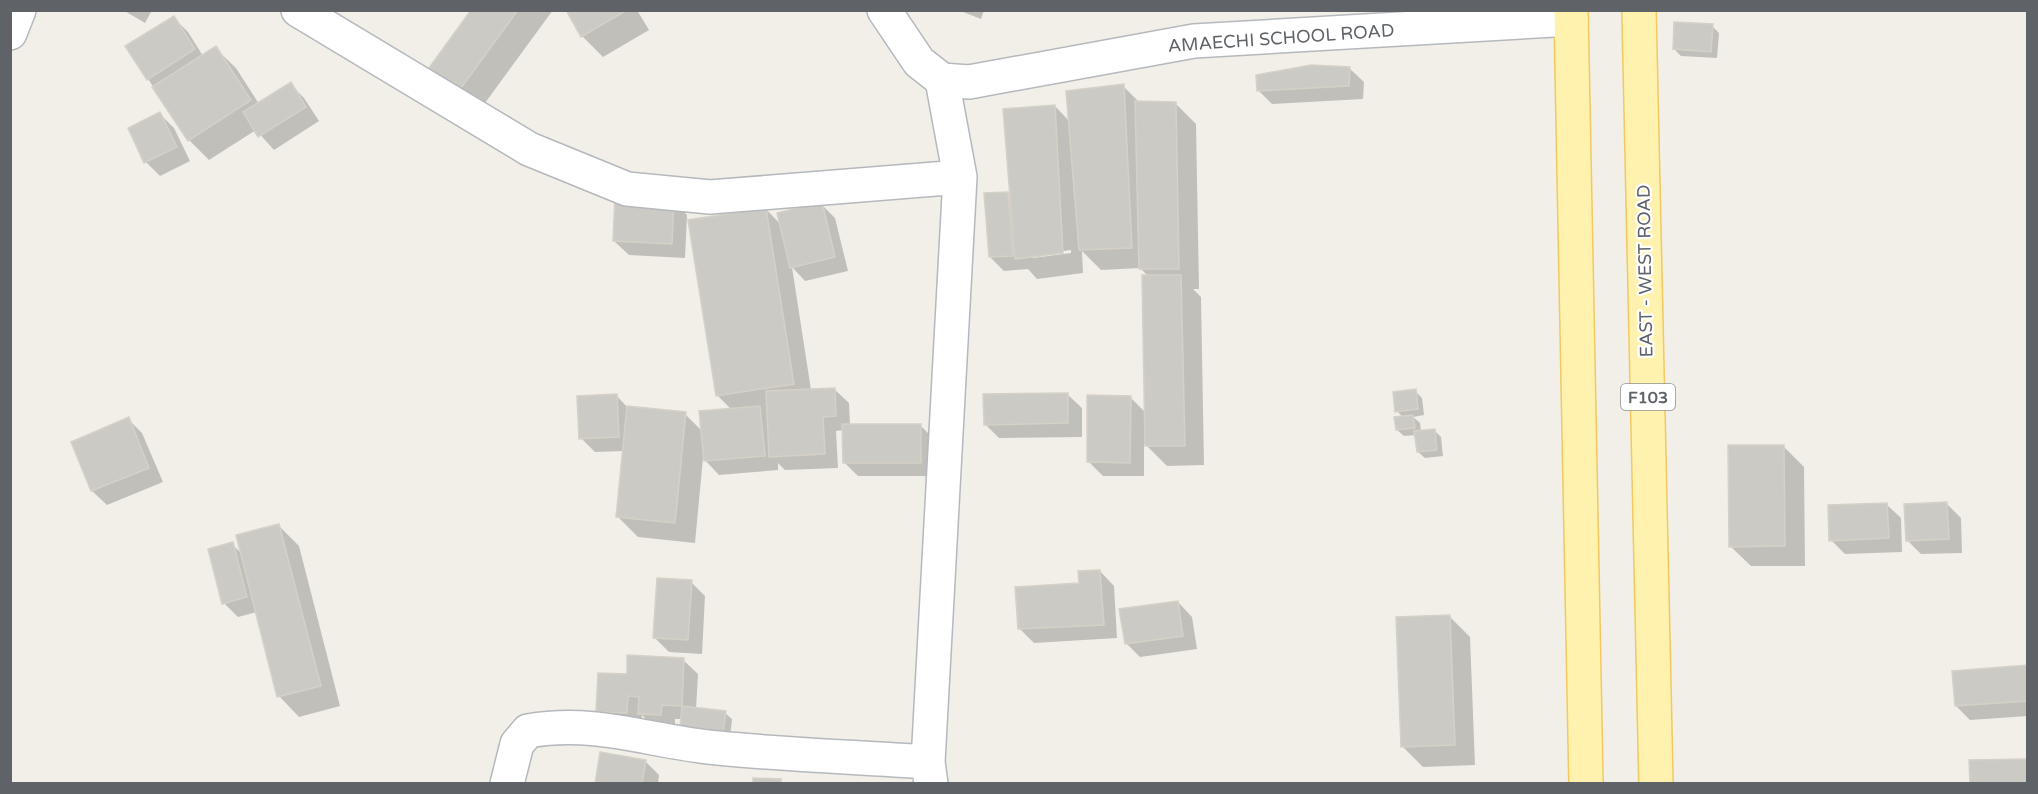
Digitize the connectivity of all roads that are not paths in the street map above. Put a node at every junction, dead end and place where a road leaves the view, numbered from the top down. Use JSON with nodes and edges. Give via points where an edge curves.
{"nodes":[{"id":1,"x":19,"y":10,"type":"edge"},
{"id":2,"x":298,"y":10,"type":"edge"},
{"id":3,"x":884,"y":10,"type":"edge"},
{"id":4,"x":1639,"y":10,"type":"edge"},
{"id":5,"x":1571,"y":15,"type":"edge"},
{"id":6,"x":10,"y":33,"type":"edge"},
{"id":7,"x":942,"y":80,"type":"junction"},
{"id":8,"x":960,"y":177,"type":"junction"},
{"id":9,"x":929,"y":773,"type":"edge"},
{"id":10,"x":507,"y":783,"type":"edge"},
{"id":11,"x":1586,"y":783,"type":"edge"},
{"id":12,"x":1656,"y":783,"type":"edge"}],
"edges":[{"from":1,"to":6,"type":"street"},
{"from":2,"to":8,"type":"street","via":[[529,150],[627,189],[710,197]]},
{"from":3,"to":7,"type":"street","via":[[919,62]]},
{"from":4,"to":12,"type":"main road","name":"EAST - WEST ROAD","number":"F103"},
{"from":5,"to":7,"type":"street","name":"AMAECHI SCHOOL ROAD","via":[[1194,41],[969,82]]},
{"from":5,"to":11,"type":"main road"},
{"from":7,"to":8,"type":"street"},
{"from":8,"to":9,"type":"street"},
{"from":9,"to":10,"type":"street","via":[[715,748],[619,730],[557,726],[528,731],[517,744]]}]}
